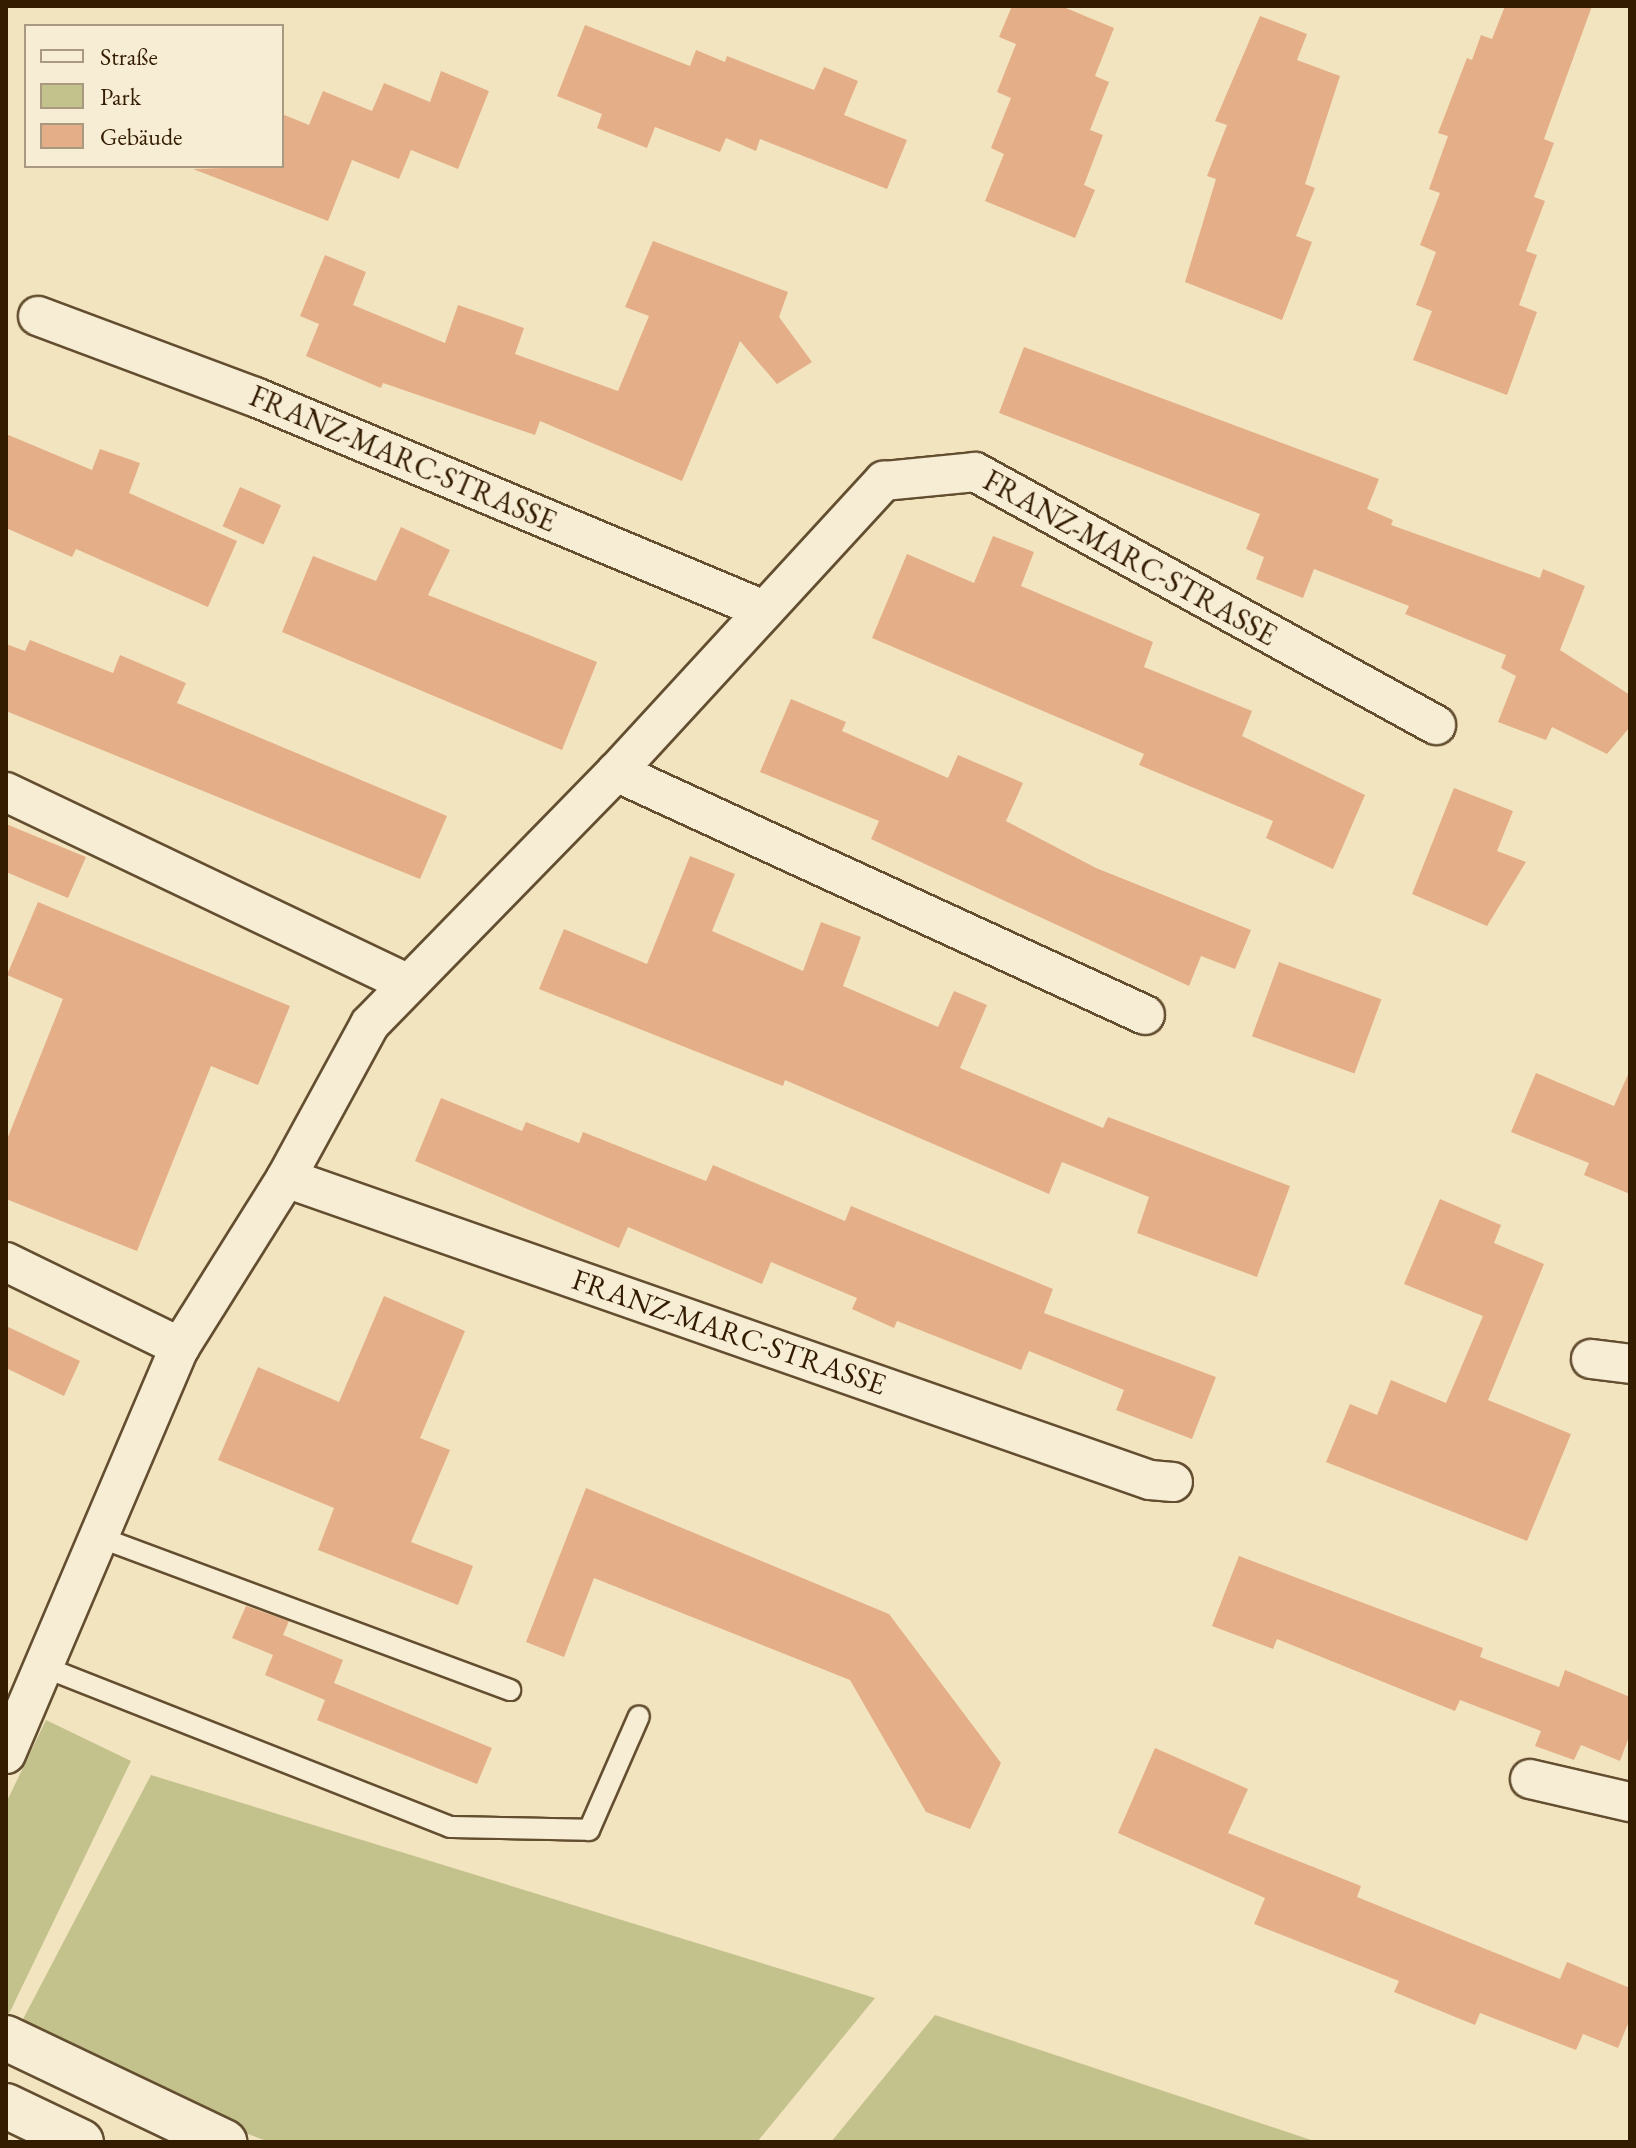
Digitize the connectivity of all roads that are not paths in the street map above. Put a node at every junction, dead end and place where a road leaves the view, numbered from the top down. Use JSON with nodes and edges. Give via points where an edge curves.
{"nodes":[{"id":1,"x":38,"y":316,"type":"dead end"},
{"id":2,"x":764,"y":610,"type":"junction"},
{"id":3,"x":1436,"y":725,"type":"dead end"},
{"id":4,"x":616,"y":772,"type":"junction"},
{"id":5,"x":6,"y":792,"type":"edge"},
{"id":6,"x":405,"y":982,"type":"junction"},
{"id":7,"x":1145,"y":1015,"type":"dead end"},
{"id":8,"x":286,"y":1178,"type":"junction"},
{"id":9,"x":6,"y":1262,"type":"edge"},
{"id":10,"x":180,"y":1347,"type":"junction"},
{"id":11,"x":1591,"y":1359,"type":"dead end"},
{"id":12,"x":1630,"y":1364,"type":"edge"},
{"id":13,"x":1173,"y":1482,"type":"dead end"},
{"id":14,"x":96,"y":1536,"type":"junction"},
{"id":15,"x":44,"y":1667,"type":"junction"},
{"id":16,"x":510,"y":1690,"type":"dead end"},
{"id":17,"x":639,"y":1716,"type":"dead end"},
{"id":18,"x":6,"y":1754,"type":"edge"},
{"id":19,"x":1530,"y":1779,"type":"dead end"},
{"id":20,"x":1630,"y":1802,"type":"edge"},
{"id":21,"x":6,"y":2038,"type":"edge"},
{"id":22,"x":6,"y":2106,"type":"edge"},
{"id":23,"x":81,"y":2142,"type":"edge"},
{"id":24,"x":224,"y":2142,"type":"edge"}],
"edges":[{"from":1,"to":2,"type":"street","name":"FRANZ-MARC-STRASSE","via":[[255,397]]},
{"from":2,"to":3,"type":"street","name":"FRANZ-MARC-STRASSE","via":[[884,481],[975,472]]},
{"from":2,"to":4,"type":"street","name":"FRANZ-MARC-STRASSE"},
{"from":4,"to":6,"type":"street","name":"FRANZ-MARC-STRASSE"},
{"from":4,"to":7,"type":"street"},
{"from":5,"to":6,"type":"street"},
{"from":6,"to":8,"type":"street","name":"FRANZ-MARC-STRASSE","via":[[370,1024]]},
{"from":8,"to":10,"type":"street","name":"FRANZ-MARC-STRASSE"},
{"from":8,"to":13,"type":"street","name":"FRANZ-MARC-STRASSE","via":[[1150,1480]]},
{"from":9,"to":10,"type":"street"},
{"from":10,"to":14,"type":"street","name":"FRANZ-MARC-STRASSE"},
{"from":11,"to":12,"type":"street"},
{"from":14,"to":15,"type":"street","name":"FRANZ-MARC-STRASSE"},
{"from":14,"to":16,"type":"lane"},
{"from":15,"to":17,"type":"lane","via":[[450,1827],[589,1830]]},
{"from":15,"to":18,"type":"street","name":"FRANZ-MARC-STRASSE"},
{"from":19,"to":20,"type":"street"},
{"from":21,"to":24,"type":"street"},
{"from":22,"to":23,"type":"street"}]}
